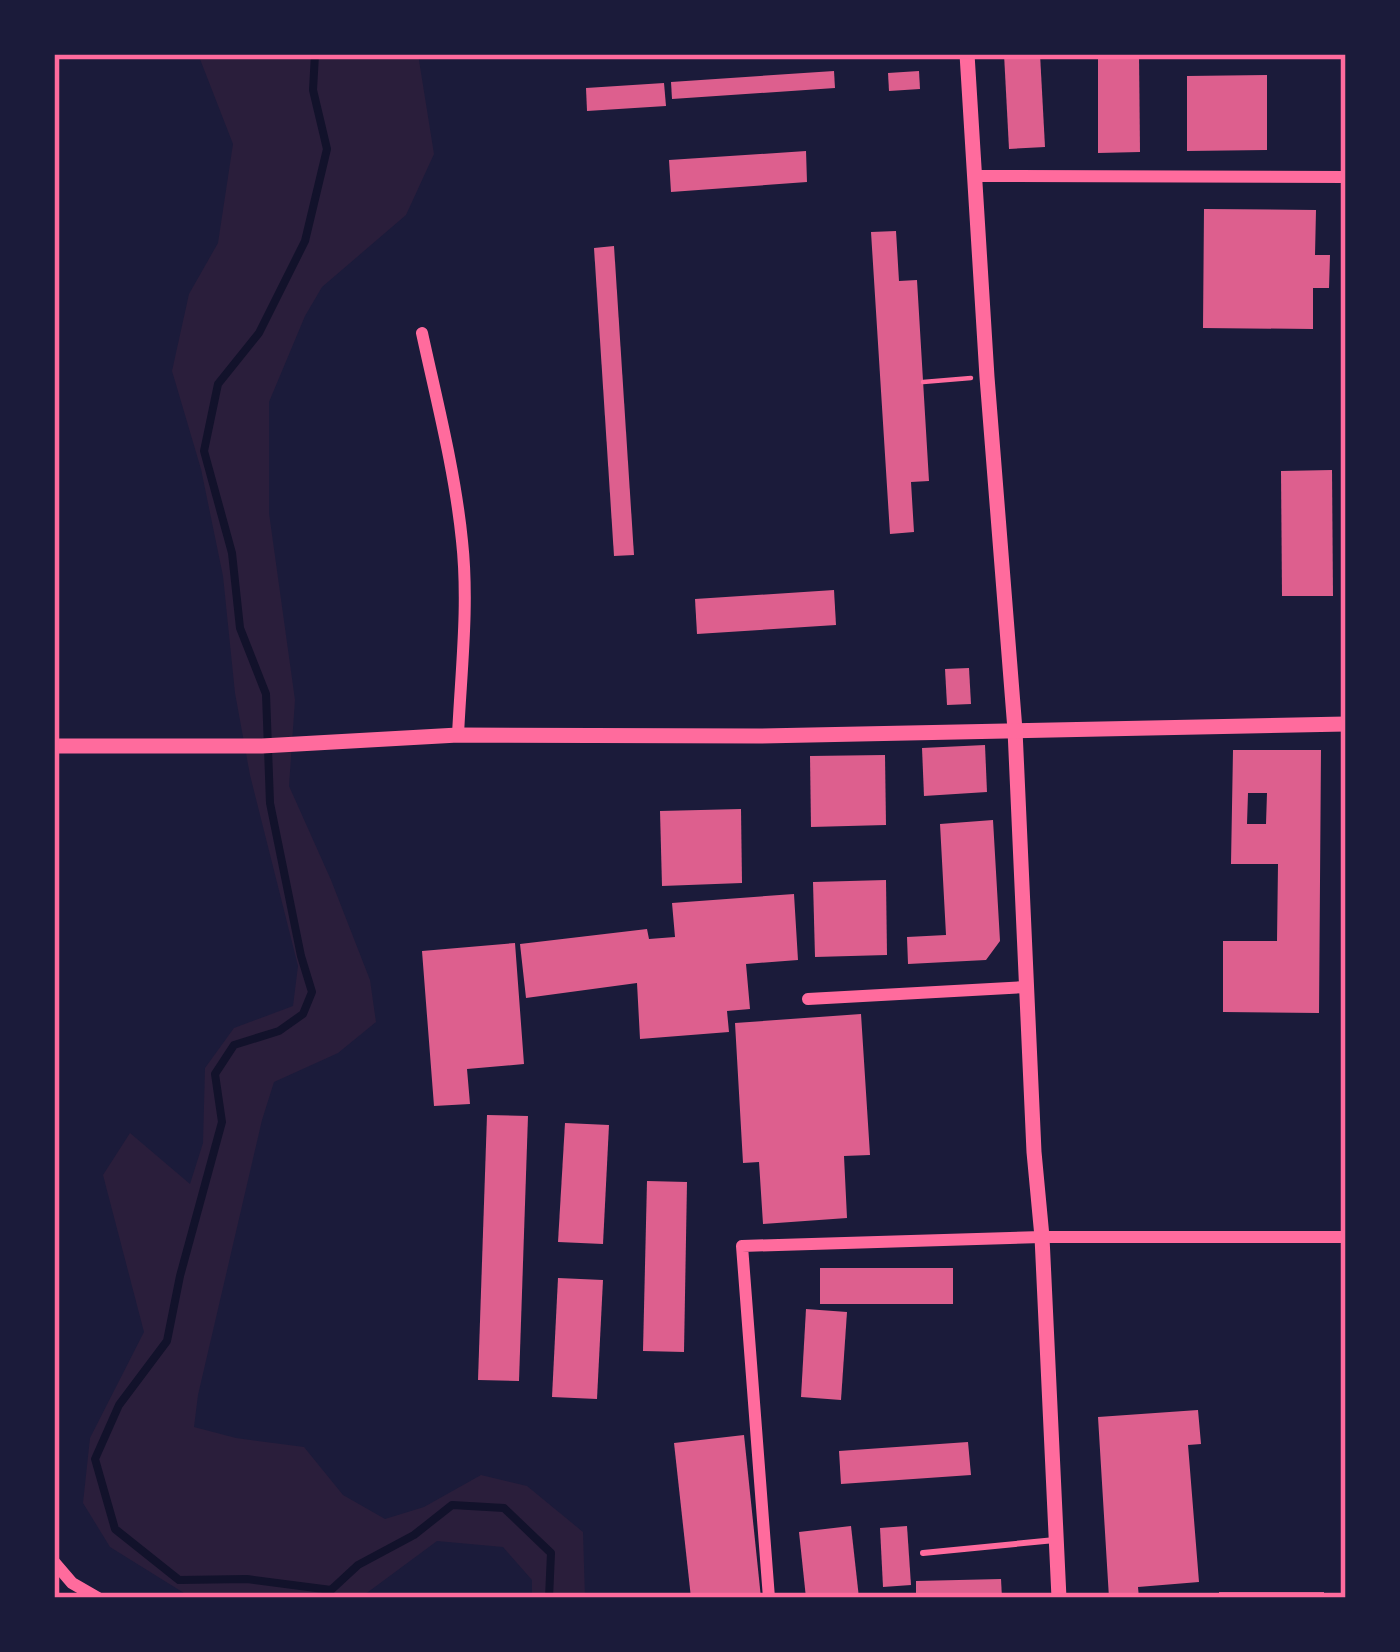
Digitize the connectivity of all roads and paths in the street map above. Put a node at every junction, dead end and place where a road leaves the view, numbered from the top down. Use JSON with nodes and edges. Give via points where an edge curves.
{"nodes":[{"id":1,"x":967,"y":54,"type":"edge"},
{"id":2,"x":974,"y":176,"type":"junction"},
{"id":3,"x":1346,"y":176,"type":"edge"},
{"id":4,"x":422,"y":333,"type":"dead end"},
{"id":5,"x":987,"y":377,"type":"junction"},
{"id":6,"x":923,"y":382,"type":"dead end"},
{"id":7,"x":1346,"y":724,"type":"edge"},
{"id":8,"x":1015,"y":730,"type":"junction"},
{"id":9,"x":458,"y":735,"type":"junction"},
{"id":10,"x":54,"y":746,"type":"edge"},
{"id":11,"x":1027,"y":987,"type":"junction"},
{"id":12,"x":808,"y":999,"type":"dead end"},
{"id":13,"x":1042,"y":1237,"type":"junction"},
{"id":14,"x":1346,"y":1237,"type":"edge"},
{"id":15,"x":1055,"y":1540,"type":"junction"},
{"id":16,"x":923,"y":1553,"type":"dead end"},
{"id":17,"x":54,"y":1562,"type":"edge"},
{"id":18,"x":72,"y":1583,"type":"junction"},
{"id":19,"x":61,"y":1598,"type":"edge"},
{"id":20,"x":98,"y":1598,"type":"edge"},
{"id":21,"x":769,"y":1598,"type":"edge"},
{"id":22,"x":1059,"y":1598,"type":"edge"}],
"edges":[{"from":1,"to":2,"type":"street"},
{"from":2,"to":3,"type":"street"},
{"from":2,"to":5,"type":"street"},
{"from":4,"to":9,"type":"street","via":[[463,544]]},
{"from":5,"to":6,"type":"path"},
{"from":5,"to":8,"type":"street"},
{"from":7,"to":8,"type":"street"},
{"from":8,"to":9,"type":"street"},
{"from":8,"to":11,"type":"street"},
{"from":9,"to":10,"type":"street"},
{"from":11,"to":12,"type":"street"},
{"from":11,"to":13,"type":"street"},
{"from":13,"to":14,"type":"street"},
{"from":13,"to":15,"type":"street"},
{"from":13,"to":21,"type":"street","via":[[742,1246]]},
{"from":15,"to":16,"type":"lane"},
{"from":15,"to":22,"type":"street"},
{"from":17,"to":18,"type":"street"},
{"from":18,"to":19,"type":"street"},
{"from":18,"to":20,"type":"street"}]}
